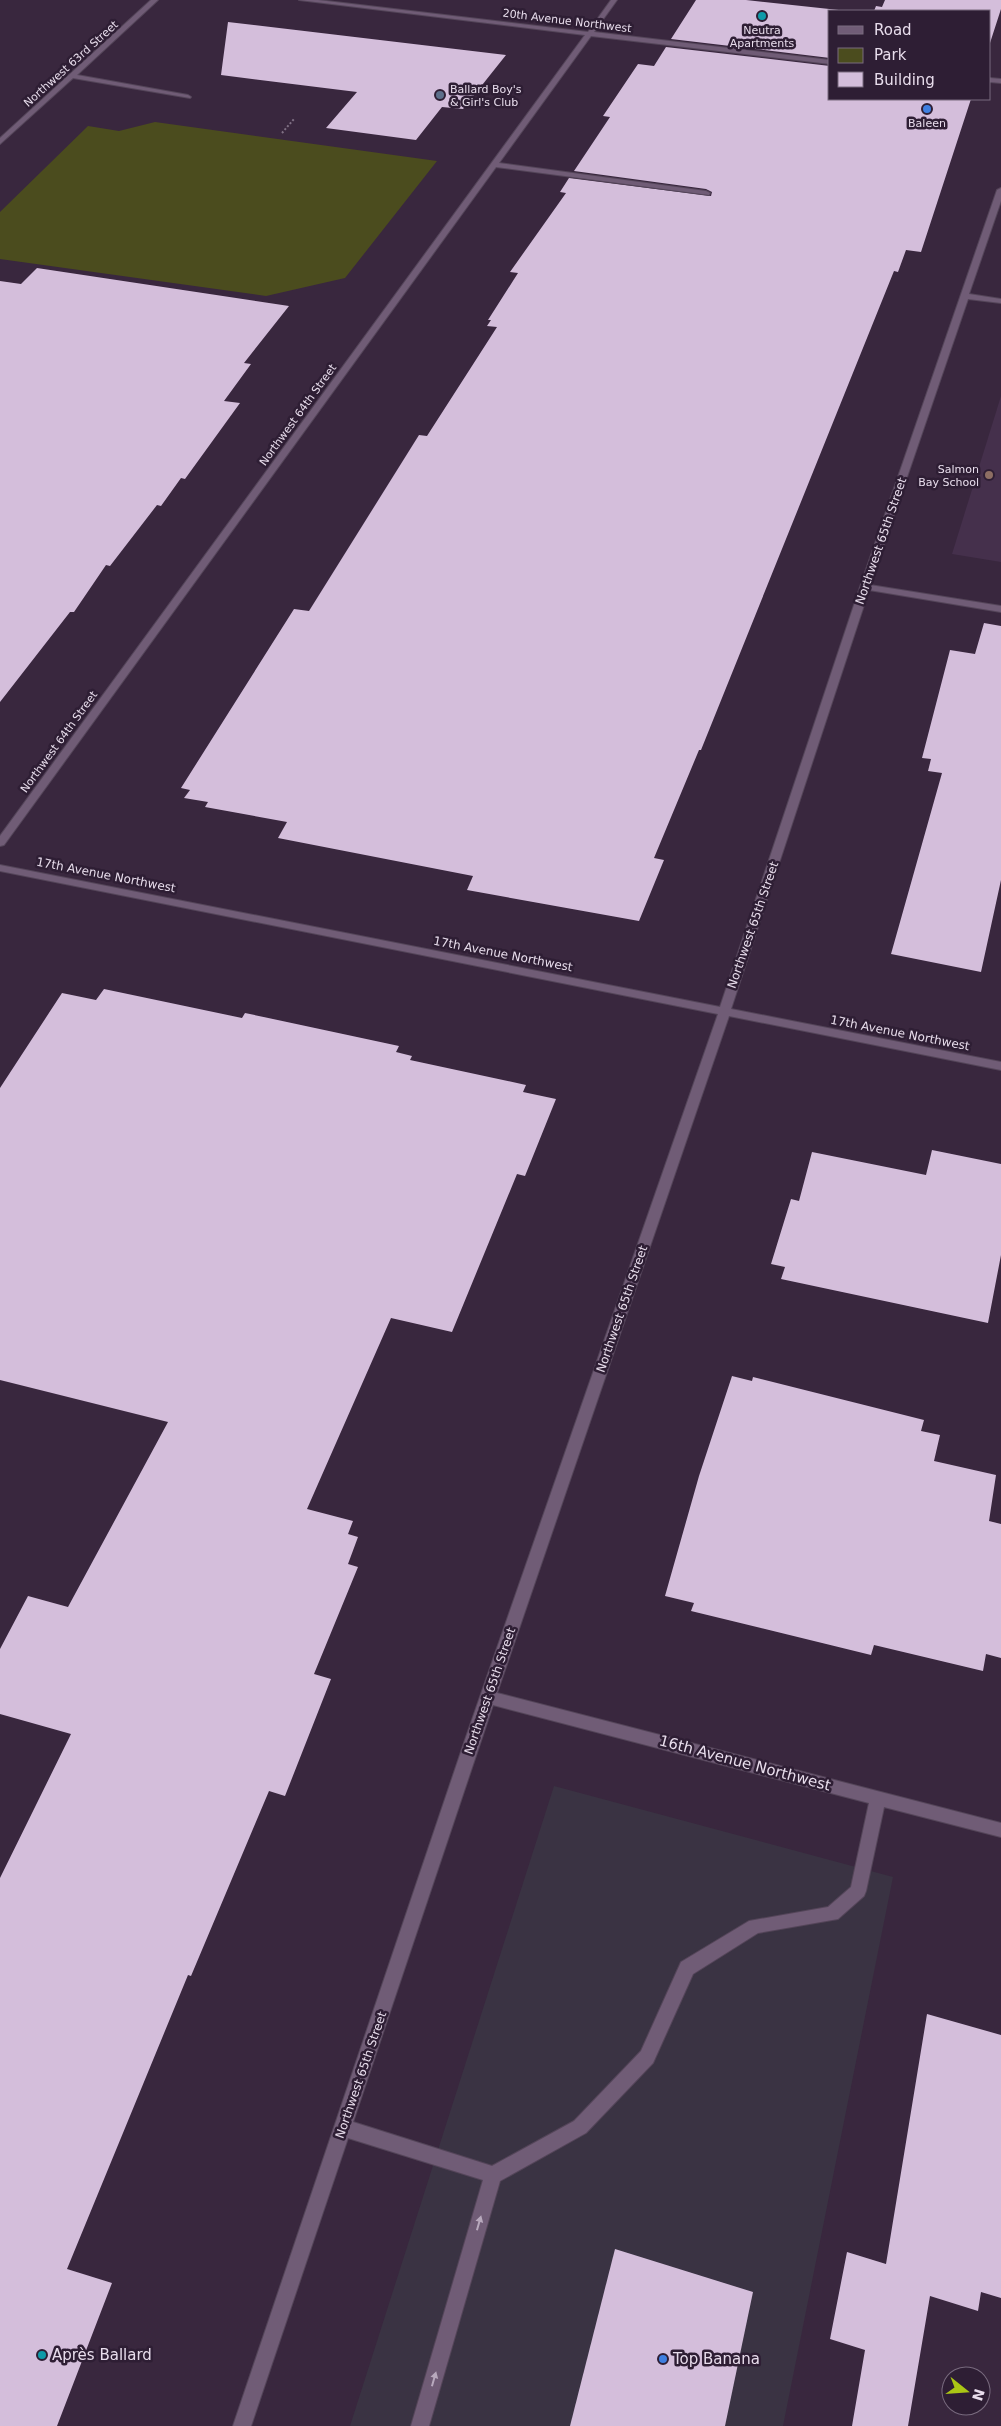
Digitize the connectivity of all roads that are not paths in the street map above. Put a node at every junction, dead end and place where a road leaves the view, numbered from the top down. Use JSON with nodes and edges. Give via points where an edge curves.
{"nodes":[{"id":1,"x":155,"y":0,"type":"edge"},
{"id":2,"x":302,"y":0,"type":"edge"},
{"id":3,"x":614,"y":0,"type":"edge"},
{"id":4,"x":589,"y":34,"type":"junction"},
{"id":5,"x":828,"y":62,"type":"edge"},
{"id":6,"x":72,"y":76,"type":"junction"},
{"id":7,"x":188,"y":97,"type":"dead end"},
{"id":8,"x":0,"y":142,"type":"edge"},
{"id":9,"x":494,"y":166,"type":"junction"},
{"id":10,"x":1001,"y":190,"type":"edge"},
{"id":11,"x":706,"y":193,"type":"dead end"},
{"id":12,"x":965,"y":296,"type":"junction"},
{"id":13,"x":1001,"y":301,"type":"edge"},
{"id":14,"x":866,"y":587,"type":"junction"},
{"id":15,"x":1001,"y":609,"type":"edge"},
{"id":16,"x":0,"y":843,"type":"edge"},
{"id":17,"x":0,"y":868,"type":"edge"},
{"id":18,"x":724,"y":1012,"type":"junction"},
{"id":19,"x":1001,"y":1066,"type":"edge"},
{"id":20,"x":488,"y":1696,"type":"junction"},
{"id":21,"x":878,"y":1798,"type":"junction"},
{"id":22,"x":1001,"y":1830,"type":"edge"},
{"id":23,"x":344,"y":2128,"type":"junction"},
{"id":24,"x":493,"y":2175,"type":"junction"},
{"id":25,"x":242,"y":2426,"type":"edge"},
{"id":26,"x":420,"y":2426,"type":"edge"}],
"edges":[{"from":1,"to":6,"type":"street","name":"Northwest 63rd Street"},
{"from":2,"to":4,"type":"street","name":"20th Avenue Northwest"},
{"from":3,"to":4,"type":"street","name":"Northwest 64th Street"},
{"from":4,"to":5,"type":"street","name":"20th Avenue Northwest"},
{"from":4,"to":9,"type":"street","name":"Northwest 64th Street"},
{"from":6,"to":7,"type":"street"},
{"from":6,"to":8,"type":"street","name":"Northwest 63rd Street"},
{"from":9,"to":11,"type":"street"},
{"from":9,"to":16,"type":"street","name":"Northwest 64th Street"},
{"from":10,"to":12,"type":"street","name":"Northwest 65th Street"},
{"from":12,"to":13,"type":"street"},
{"from":12,"to":14,"type":"street","name":"Northwest 65th Street"},
{"from":14,"to":15,"type":"street"},
{"from":14,"to":18,"type":"street","name":"Northwest 65th Street"},
{"from":17,"to":18,"type":"street","name":"17th Avenue Northwest"},
{"from":18,"to":19,"type":"street","name":"17th Avenue Northwest"},
{"from":18,"to":20,"type":"street","name":"Northwest 65th Street"},
{"from":20,"to":21,"type":"street","name":"16th Avenue Northwest"},
{"from":20,"to":23,"type":"street","name":"Northwest 65th Street"},
{"from":21,"to":22,"type":"street","name":"16th Avenue Northwest"},
{"from":21,"to":24,"type":"street","via":[[858,1891],[832,1914],[755,1926],[687,1968],[647,2057],[580,2127]]},
{"from":23,"to":24,"type":"street"},
{"from":23,"to":25,"type":"street","name":"Northwest 65th Street"},
{"from":26,"to":24,"type":"street","one_way":true}]}
